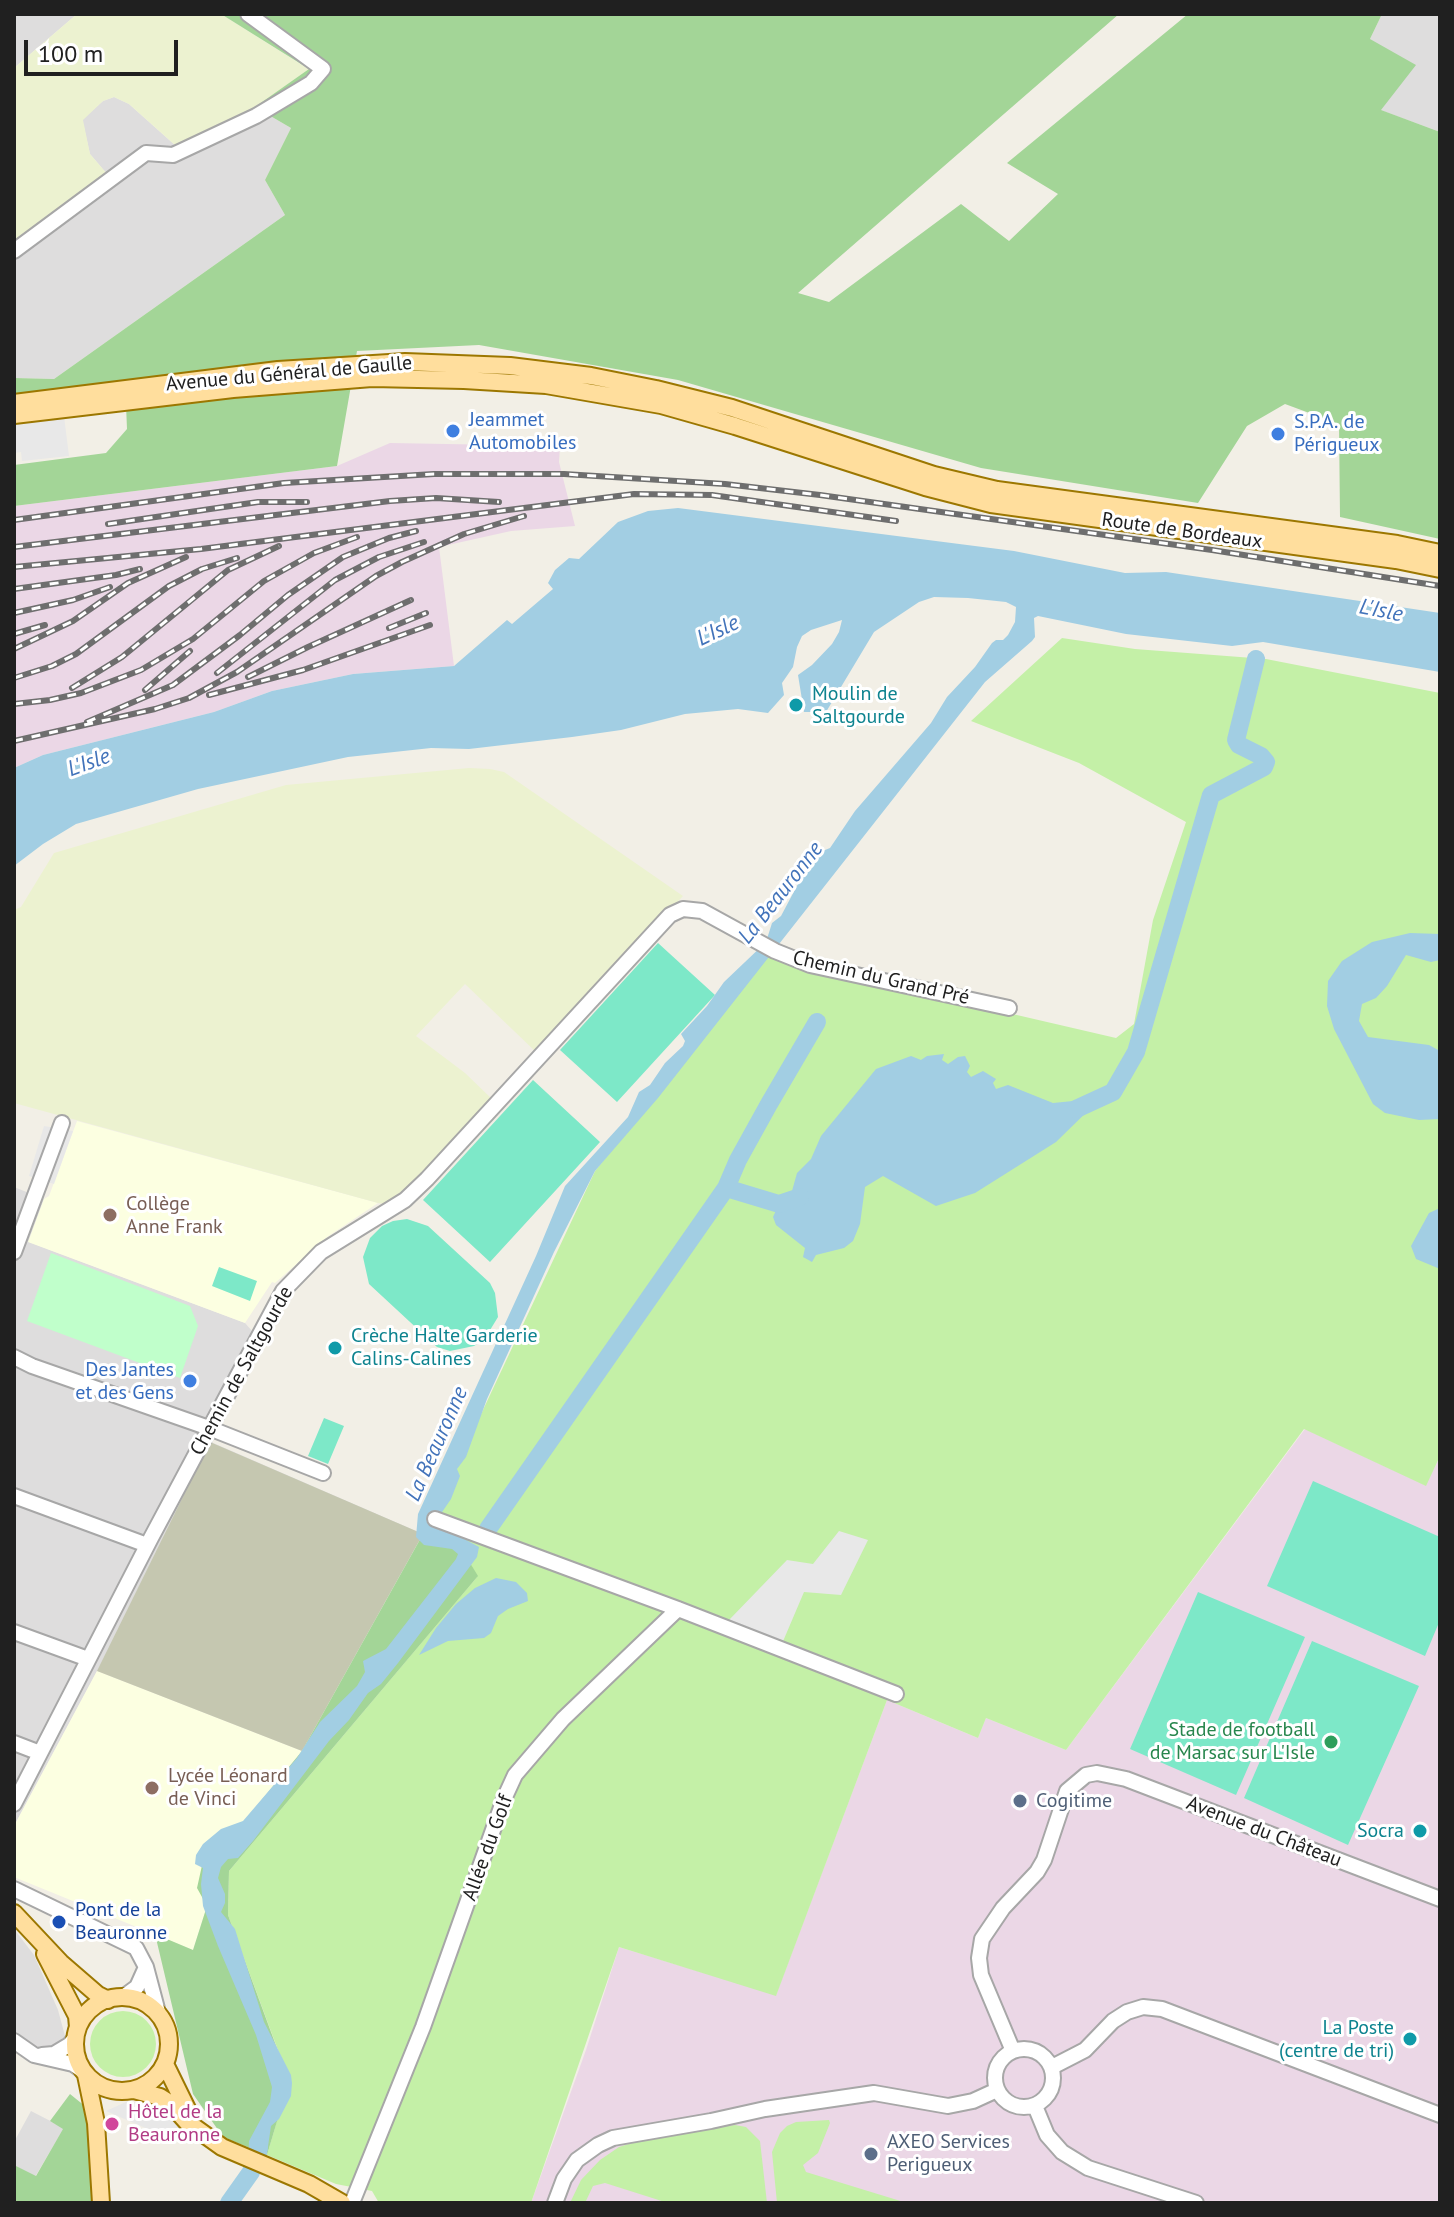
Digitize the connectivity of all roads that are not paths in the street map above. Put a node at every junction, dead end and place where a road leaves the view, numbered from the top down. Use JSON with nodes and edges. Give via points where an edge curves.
{"nodes":[{"id":1,"x":248,"y":14,"type":"edge"},
{"id":2,"x":14,"y":251,"type":"edge"},
{"id":3,"x":14,"y":403,"type":"edge"},
{"id":4,"x":14,"y":415,"type":"edge"},
{"id":5,"x":930,"y":481,"type":"junction"},
{"id":6,"x":1440,"y":553,"type":"edge"},
{"id":7,"x":1440,"y":569,"type":"edge"},
{"id":8,"x":775,"y":951,"type":"joint"},
{"id":9,"x":1009,"y":1008,"type":"dead end"},
{"id":10,"x":62,"y":1123,"type":"dead end"},
{"id":11,"x":14,"y":1252,"type":"edge"},
{"id":12,"x":14,"y":1357,"type":"edge"},
{"id":13,"x":209,"y":1428,"type":"junction"},
{"id":14,"x":323,"y":1473,"type":"dead end"},
{"id":15,"x":14,"y":1496,"type":"edge"},
{"id":16,"x":435,"y":1519,"type":"dead end"},
{"id":17,"x":147,"y":1545,"type":"junction"},
{"id":18,"x":678,"y":1609,"type":"junction"},
{"id":19,"x":14,"y":1632,"type":"edge"},
{"id":20,"x":88,"y":1659,"type":"junction"},
{"id":21,"x":896,"y":1694,"type":"dead end"},
{"id":22,"x":14,"y":1743,"type":"edge"},
{"id":23,"x":40,"y":1753,"type":"junction"},
{"id":24,"x":14,"y":1804,"type":"edge"},
{"id":25,"x":14,"y":1889,"type":"edge"},
{"id":26,"x":1440,"y":1899,"type":"edge"},
{"id":27,"x":14,"y":1913,"type":"edge"},
{"id":28,"x":31,"y":1932,"type":"junction"},
{"id":29,"x":146,"y":1967,"type":"junction"},
{"id":30,"x":115,"y":1999,"type":"junction"},
{"id":31,"x":159,"y":2016,"type":"junction"},
{"id":32,"x":77,"y":2032,"type":"junction"},
{"id":33,"x":14,"y":2041,"type":"edge"},
{"id":34,"x":1013,"y":2051,"type":"junction"},
{"id":35,"x":34,"y":2055,"type":"junction"},
{"id":36,"x":165,"y":2064,"type":"junction"},
{"id":37,"x":1052,"y":2067,"type":"junction"},
{"id":38,"x":85,"y":2073,"type":"junction"},
{"id":39,"x":126,"y":2090,"type":"junction"},
{"id":40,"x":997,"y":2090,"type":"junction"},
{"id":41,"x":1035,"y":2106,"type":"junction"},
{"id":42,"x":765,"y":2109,"type":"junction"},
{"id":43,"x":1440,"y":2115,"type":"edge"},
{"id":44,"x":96,"y":2123,"type":"junction"},
{"id":45,"x":200,"y":2132,"type":"junction"},
{"id":46,"x":350,"y":2201,"type":"edge"},
{"id":47,"x":101,"y":2203,"type":"edge"},
{"id":48,"x":546,"y":2203,"type":"edge"},
{"id":49,"x":555,"y":2203,"type":"edge"},
{"id":50,"x":1196,"y":2203,"type":"edge"}],
"edges":[{"from":1,"to":2,"type":"street","via":[[323,69],[311,83],[173,155],[146,153]]},
{"from":3,"to":5,"type":"main road","name":"Avenue du Général de Gaulle","via":[[293,369],[405,362],[510,366],[591,376],[701,400]]},
{"from":4,"to":5,"type":"main road","name":"Avenue du Général de Gaulle","via":[[372,378],[518,383],[661,405]]},
{"from":5,"to":6,"type":"main road","name":"Route de Bordeaux"},
{"from":5,"to":7,"type":"main road","name":"Route de Bordeaux","via":[[991,504]]},
{"from":8,"to":9,"type":"street","name":"Chemin du Grand Pré","via":[[810,965]]},
{"from":8,"to":13,"type":"street","name":"Chemin de Saltgourde","via":[[702,911],[683,909],[670,915],[427,1179],[405,1200],[321,1252],[283,1291]]},
{"from":10,"to":11,"type":"street"},
{"from":12,"to":13,"type":"street"},
{"from":13,"to":14,"type":"street"},
{"from":13,"to":17,"type":"street","name":"Chemin de Saltgourde"},
{"from":15,"to":17,"type":"street"},
{"from":16,"to":18,"type":"street"},
{"from":17,"to":20,"type":"street","name":"Chemin de Saltgourde"},
{"from":18,"to":21,"type":"street"},
{"from":18,"to":46,"type":"street","name":"Allée du Golf","via":[[563,1719],[515,1775],[423,2027]]},
{"from":19,"to":20,"type":"street"},
{"from":20,"to":23,"type":"street","name":"Chemin de Saltgourde"},
{"from":22,"to":23,"type":"street"},
{"from":23,"to":24,"type":"street","name":"Chemin de Saltgourde"},
{"from":25,"to":29,"type":"street","via":[[127,1942]]},
{"from":26,"to":34,"type":"street","name":"Avenue du Château","via":[[1126,1779],[1086,1775],[1067,1791],[1037,1872],[982,1939],[981,1975]]},
{"from":27,"to":28,"type":"main road"},
{"from":28,"to":30,"type":"main road","via":[[98,1995]]},
{"from":28,"to":32,"type":"main road","via":[[77,2016]]},
{"from":29,"to":30,"type":"street","via":[[137,1987]]},
{"from":29,"to":31,"type":"street"},
{"from":30,"to":31,"type":"main road","via":[[138,2001]]},
{"from":30,"to":32,"type":"main road","via":[[90,2010]]},
{"from":31,"to":36,"type":"main road","via":[[169,2039]]},
{"from":32,"to":35,"type":"street","via":[[54,2054]]},
{"from":32,"to":38,"type":"main road","via":[[75,2049]]},
{"from":33,"to":35,"type":"street"},
{"from":34,"to":37,"type":"street","via":[[1031,2049]]},
{"from":34,"to":40,"type":"street","via":[[995,2072]]},
{"from":35,"to":38,"type":"street","via":[[73,2064]]},
{"from":36,"to":39,"type":"main road","via":[[147,2084]]},
{"from":36,"to":45,"type":"main road"},
{"from":37,"to":41,"type":"street","via":[[1050,2094]]},
{"from":37,"to":43,"type":"street","via":[[1085,2050],[1127,2012],[1162,2009]]},
{"from":38,"to":39,"type":"main road","via":[[100,2086]]},
{"from":38,"to":44,"type":"main road"},
{"from":39,"to":44,"type":"main road","via":[[101,2104]]},
{"from":39,"to":45,"type":"main road","via":[[160,2097]]},
{"from":40,"to":41,"type":"street","via":[[1017,2107]]},
{"from":40,"to":42,"type":"street","via":[[948,2106],[874,2093]]},
{"from":41,"to":50,"type":"street","via":[[1047,2135],[1088,2168]]},
{"from":42,"to":48,"type":"street","via":[[644,2122],[602,2133],[562,2165]]},
{"from":42,"to":49,"type":"street","via":[[632,2133],[598,2145],[571,2168]]},
{"from":44,"to":47,"type":"main road"},
{"from":45,"to":46,"type":"main road","via":[[241,2157]]}]}
